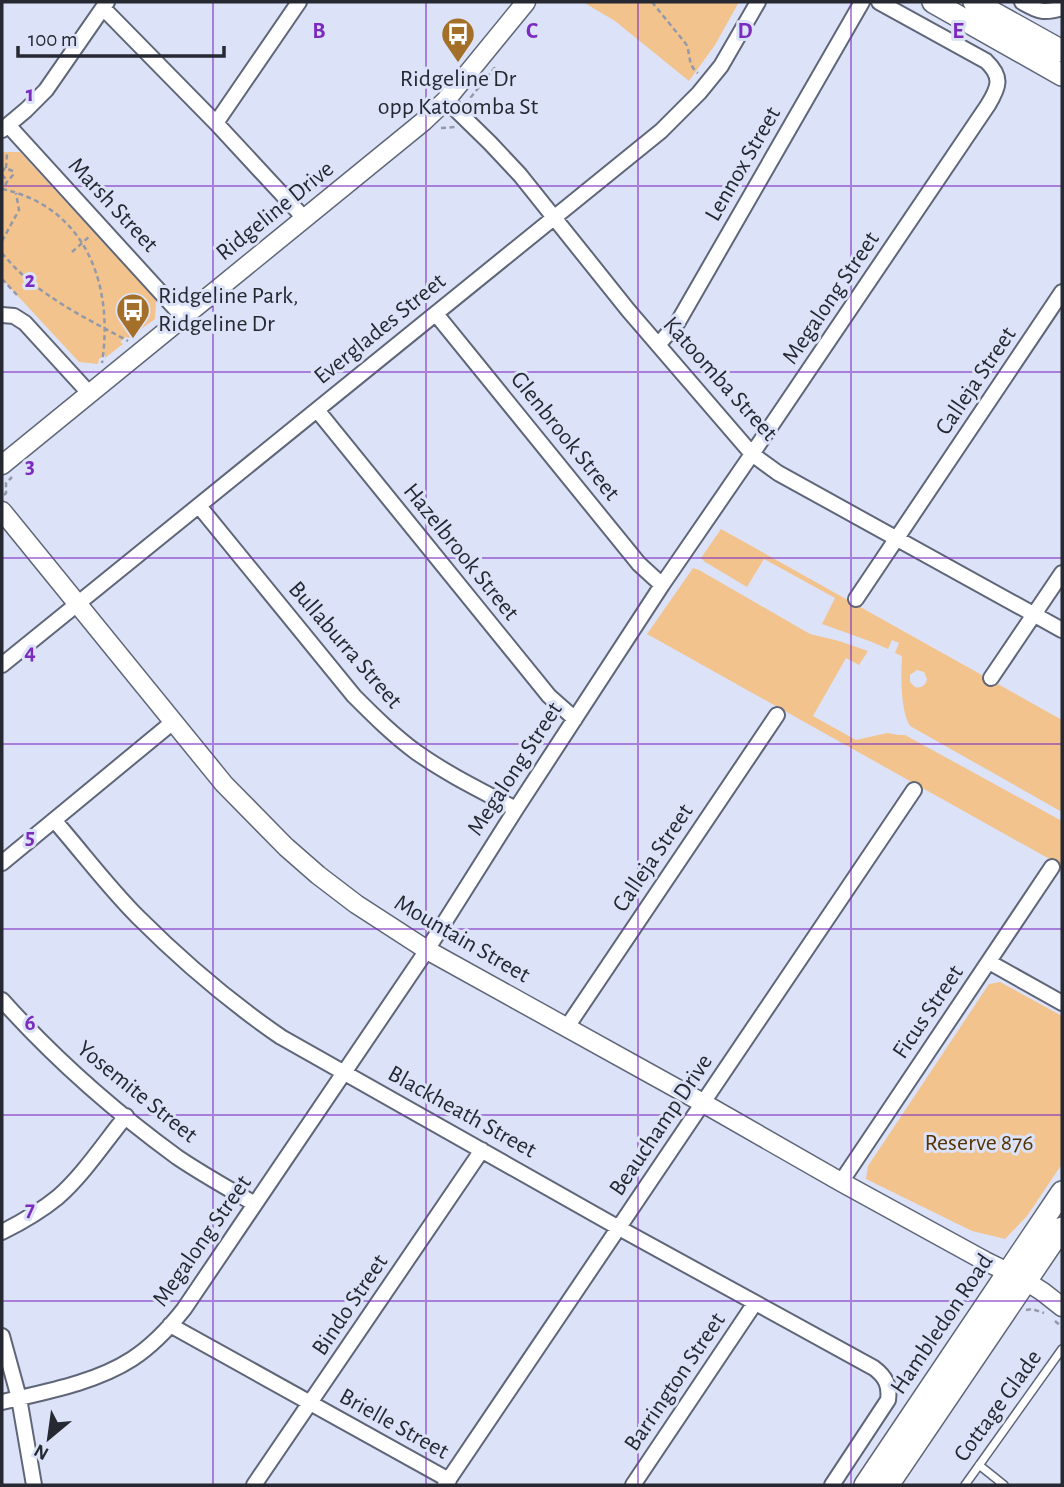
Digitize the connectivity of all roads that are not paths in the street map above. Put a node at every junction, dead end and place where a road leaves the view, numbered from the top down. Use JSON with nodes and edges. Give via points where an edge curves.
{"nodes":[{"id":1,"x":299,"y":2,"type":"edge"},
{"id":2,"x":526,"y":2,"type":"edge"},
{"id":3,"x":758,"y":2,"type":"edge"},
{"id":4,"x":862,"y":2,"type":"edge"},
{"id":5,"x":879,"y":2,"type":"edge"},
{"id":6,"x":933,"y":2,"type":"edge"},
{"id":7,"x":974,"y":2,"type":"edge"},
{"id":8,"x":1022,"y":2,"type":"edge"},
{"id":9,"x":105,"y":5,"type":"edge"},
{"id":10,"x":1062,"y":8,"type":"edge"},
{"id":11,"x":1062,"y":51,"type":"edge"},
{"id":12,"x":1062,"y":75,"type":"edge"},
{"id":13,"x":446,"y":100,"type":"junction"},
{"id":14,"x":216,"y":123,"type":"junction"},
{"id":15,"x":5,"y":127,"type":"edge"},
{"id":16,"x":555,"y":218,"type":"junction"},
{"id":17,"x":305,"y":219,"type":"junction"},
{"id":18,"x":1062,"y":292,"type":"edge"},
{"id":19,"x":436,"y":314,"type":"junction"},
{"id":20,"x":2,"y":315,"type":"edge"},
{"id":21,"x":183,"y":317,"type":"junction"},
{"id":22,"x":658,"y":345,"type":"junction"},
{"id":23,"x":89,"y":393,"type":"junction"},
{"id":24,"x":317,"y":410,"type":"junction"},
{"id":25,"x":752,"y":454,"type":"junction"},
{"id":26,"x":2,"y":465,"type":"edge"},
{"id":27,"x":199,"y":506,"type":"junction"},
{"id":28,"x":2,"y":511,"type":"edge"},
{"id":29,"x":898,"y":538,"type":"junction"},
{"id":30,"x":1062,"y":573,"type":"edge"},
{"id":31,"x":662,"y":585,"type":"junction"},
{"id":32,"x":856,"y":599,"type":"dead end"},
{"id":33,"x":76,"y":604,"type":"junction"},
{"id":34,"x":1034,"y":614,"type":"junction"},
{"id":35,"x":1062,"y":629,"type":"edge"},
{"id":36,"x":2,"y":665,"type":"edge"},
{"id":37,"x":991,"y":678,"type":"dead end"},
{"id":38,"x":777,"y":715,"type":"dead end"},
{"id":39,"x":575,"y":719,"type":"junction"},
{"id":40,"x":173,"y":722,"type":"junction"},
{"id":41,"x":914,"y":790,"type":"dead end"},
{"id":42,"x":516,"y":809,"type":"junction"},
{"id":43,"x":54,"y":820,"type":"junction"},
{"id":44,"x":2,"y":863,"type":"edge"},
{"id":45,"x":1052,"y":867,"type":"dead end"},
{"id":46,"x":427,"y":950,"type":"junction"},
{"id":47,"x":989,"y":962,"type":"junction"},
{"id":48,"x":2,"y":1000,"type":"edge"},
{"id":49,"x":1062,"y":1003,"type":"edge"},
{"id":50,"x":567,"y":1027,"type":"junction"},
{"id":51,"x":344,"y":1072,"type":"junction"},
{"id":52,"x":703,"y":1103,"type":"junction"},
{"id":53,"x":126,"y":1116,"type":"junction"},
{"id":54,"x":482,"y":1150,"type":"junction"},
{"id":55,"x":841,"y":1182,"type":"junction"},
{"id":56,"x":1062,"y":1192,"type":"edge"},
{"id":57,"x":255,"y":1204,"type":"junction"},
{"id":58,"x":619,"y":1227,"type":"junction"},
{"id":59,"x":1062,"y":1228,"type":"edge"},
{"id":60,"x":2,"y":1232,"type":"edge"},
{"id":61,"x":1017,"y":1276,"type":"junction"},
{"id":62,"x":755,"y":1303,"type":"junction"},
{"id":63,"x":1062,"y":1307,"type":"edge"},
{"id":64,"x":170,"y":1325,"type":"junction"},
{"id":65,"x":2,"y":1336,"type":"edge"},
{"id":66,"x":1062,"y":1349,"type":"edge"},
{"id":67,"x":19,"y":1398,"type":"junction"},
{"id":68,"x":2,"y":1402,"type":"edge"},
{"id":69,"x":310,"y":1404,"type":"junction"},
{"id":70,"x":979,"y":1465,"type":"junction"},
{"id":71,"x":447,"y":1482,"type":"edge"},
{"id":72,"x":34,"y":1485,"type":"edge"},
{"id":73,"x":254,"y":1485,"type":"edge"},
{"id":74,"x":633,"y":1485,"type":"edge"},
{"id":75,"x":832,"y":1485,"type":"edge"},
{"id":76,"x":865,"y":1485,"type":"edge"},
{"id":77,"x":888,"y":1485,"type":"edge"},
{"id":78,"x":965,"y":1485,"type":"edge"},
{"id":79,"x":1004,"y":1485,"type":"edge"}],
"edges":[{"from":1,"to":14,"type":"street"},
{"from":2,"to":13,"type":"street","name":"Ridgeline Drive"},
{"from":3,"to":16,"type":"street","name":"Everglades Street","via":[[721,66],[686,108]]},
{"from":4,"to":22,"type":"street","name":"Lennox Street","via":[[678,322]]},
{"from":5,"to":25,"type":"street","name":"Megalong Street","via":[[986,61],[995,69],[994,95]]},
{"from":6,"to":12,"type":"main road"},
{"from":7,"to":11,"type":"main road"},
{"from":8,"to":10,"type":"street","via":[[1039,12]]},
{"from":9,"to":14,"type":"street"},
{"from":9,"to":15,"type":"street","via":[[46,90]]},
{"from":13,"to":16,"type":"street","name":"Katoomba Street"},
{"from":13,"to":17,"type":"street","name":"Ridgeline Drive"},
{"from":14,"to":17,"type":"street"},
{"from":15,"to":21,"type":"street","name":"Marsh Street"},
{"from":16,"to":19,"type":"street","name":"Everglades Street"},
{"from":16,"to":22,"type":"street","name":"Katoomba Street"},
{"from":17,"to":21,"type":"street","name":"Ridgeline Drive"},
{"from":18,"to":29,"type":"street","name":"Calleja Street"},
{"from":19,"to":24,"type":"street","name":"Everglades Street"},
{"from":19,"to":31,"type":"street","name":"Glenbrook Street","via":[[639,564]]},
{"from":20,"to":23,"type":"street","via":[[25,323]]},
{"from":21,"to":23,"type":"street","name":"Ridgeline Drive"},
{"from":22,"to":25,"type":"street","name":"Katoomba Street"},
{"from":23,"to":26,"type":"street","name":"Ridgeline Drive"},
{"from":24,"to":27,"type":"street","name":"Everglades Street"},
{"from":24,"to":39,"type":"street","name":"Hazelbrook Street","via":[[549,696]]},
{"from":25,"to":29,"type":"street","name":"Katoomba Street","via":[[778,473]]},
{"from":25,"to":31,"type":"street","name":"Megalong Street"},
{"from":27,"to":33,"type":"street","name":"Everglades Street"},
{"from":27,"to":42,"type":"street","name":"Bullaburra Street","via":[[376,719],[435,765]]},
{"from":28,"to":33,"type":"street","name":"Mountain Street"},
{"from":29,"to":32,"type":"street","name":"Calleja Street"},
{"from":29,"to":34,"type":"street","name":"Katoomba Street"},
{"from":30,"to":34,"type":"street"},
{"from":31,"to":39,"type":"street","name":"Megalong Street"},
{"from":33,"to":36,"type":"street","name":"Everglades Street"},
{"from":33,"to":40,"type":"street","name":"Mountain Street"},
{"from":34,"to":35,"type":"street","name":"Katoomba Street"},
{"from":34,"to":37,"type":"street"},
{"from":38,"to":50,"type":"street","name":"Calleja Street"},
{"from":39,"to":42,"type":"street","name":"Megalong Street"},
{"from":40,"to":43,"type":"street"},
{"from":40,"to":46,"type":"street","name":"Mountain Street","via":[[224,784],[286,847],[356,904]]},
{"from":41,"to":52,"type":"street","name":"Beauchamp Drive"},
{"from":42,"to":46,"type":"street","name":"Megalong Street"},
{"from":43,"to":44,"type":"street"},
{"from":43,"to":51,"type":"street","name":"Blackheath Street","via":[[137,915],[181,957],[263,1025]]},
{"from":45,"to":47,"type":"street","name":"Ficus Street"},
{"from":46,"to":50,"type":"street","name":"Mountain Street"},
{"from":46,"to":51,"type":"street","name":"Megalong Street"},
{"from":47,"to":49,"type":"street"},
{"from":47,"to":55,"type":"street","name":"Ficus Street"},
{"from":48,"to":53,"type":"street","name":"Yosemite Street"},
{"from":50,"to":52,"type":"street","name":"Mountain Street"},
{"from":51,"to":54,"type":"street","name":"Blackheath Street"},
{"from":51,"to":57,"type":"street","name":"Megalong Street"},
{"from":52,"to":55,"type":"street","name":"Mountain Street"},
{"from":52,"to":58,"type":"street","name":"Beauchamp Drive"},
{"from":53,"to":57,"type":"street","name":"Yosemite Street","via":[[179,1158]]},
{"from":53,"to":60,"type":"street","via":[[59,1196]]},
{"from":54,"to":58,"type":"street","name":"Blackheath Street"},
{"from":54,"to":69,"type":"street","name":"Bindo Street"},
{"from":55,"to":61,"type":"street","name":"Mountain Street"},
{"from":56,"to":61,"type":"main road","name":"Hambledon Road"},
{"from":57,"to":64,"type":"street","name":"Megalong Street"},
{"from":58,"to":62,"type":"street","name":"Blackheath Street"},
{"from":58,"to":71,"type":"street","name":"Beauchamp Drive"},
{"from":59,"to":61,"type":"main road","name":"Hambledon Road"},
{"from":61,"to":63,"type":"street","name":"Mountain Street"},
{"from":61,"to":76,"type":"main road","name":"Hambledon Road"},
{"from":61,"to":77,"type":"main road","name":"Hambledon Road"},
{"from":62,"to":74,"type":"street","name":"Barrington Street"},
{"from":62,"to":75,"type":"street","name":"Blackheath Street","via":[[874,1368],[889,1387],[884,1409]]},
{"from":64,"to":67,"type":"street","name":"Megalong Street","via":[[132,1359],[97,1377]]},
{"from":64,"to":69,"type":"street","name":"Brielle Street"},
{"from":65,"to":67,"type":"street"},
{"from":66,"to":70,"type":"lane","name":"Cottage Glade"},
{"from":67,"to":68,"type":"street","name":"Megalong Street"},
{"from":67,"to":72,"type":"street"},
{"from":69,"to":71,"type":"street","name":"Brielle Street"},
{"from":69,"to":73,"type":"street","name":"Bindo Street"},
{"from":70,"to":78,"type":"lane","name":"Cottage Glade"},
{"from":70,"to":79,"type":"lane"}]}
